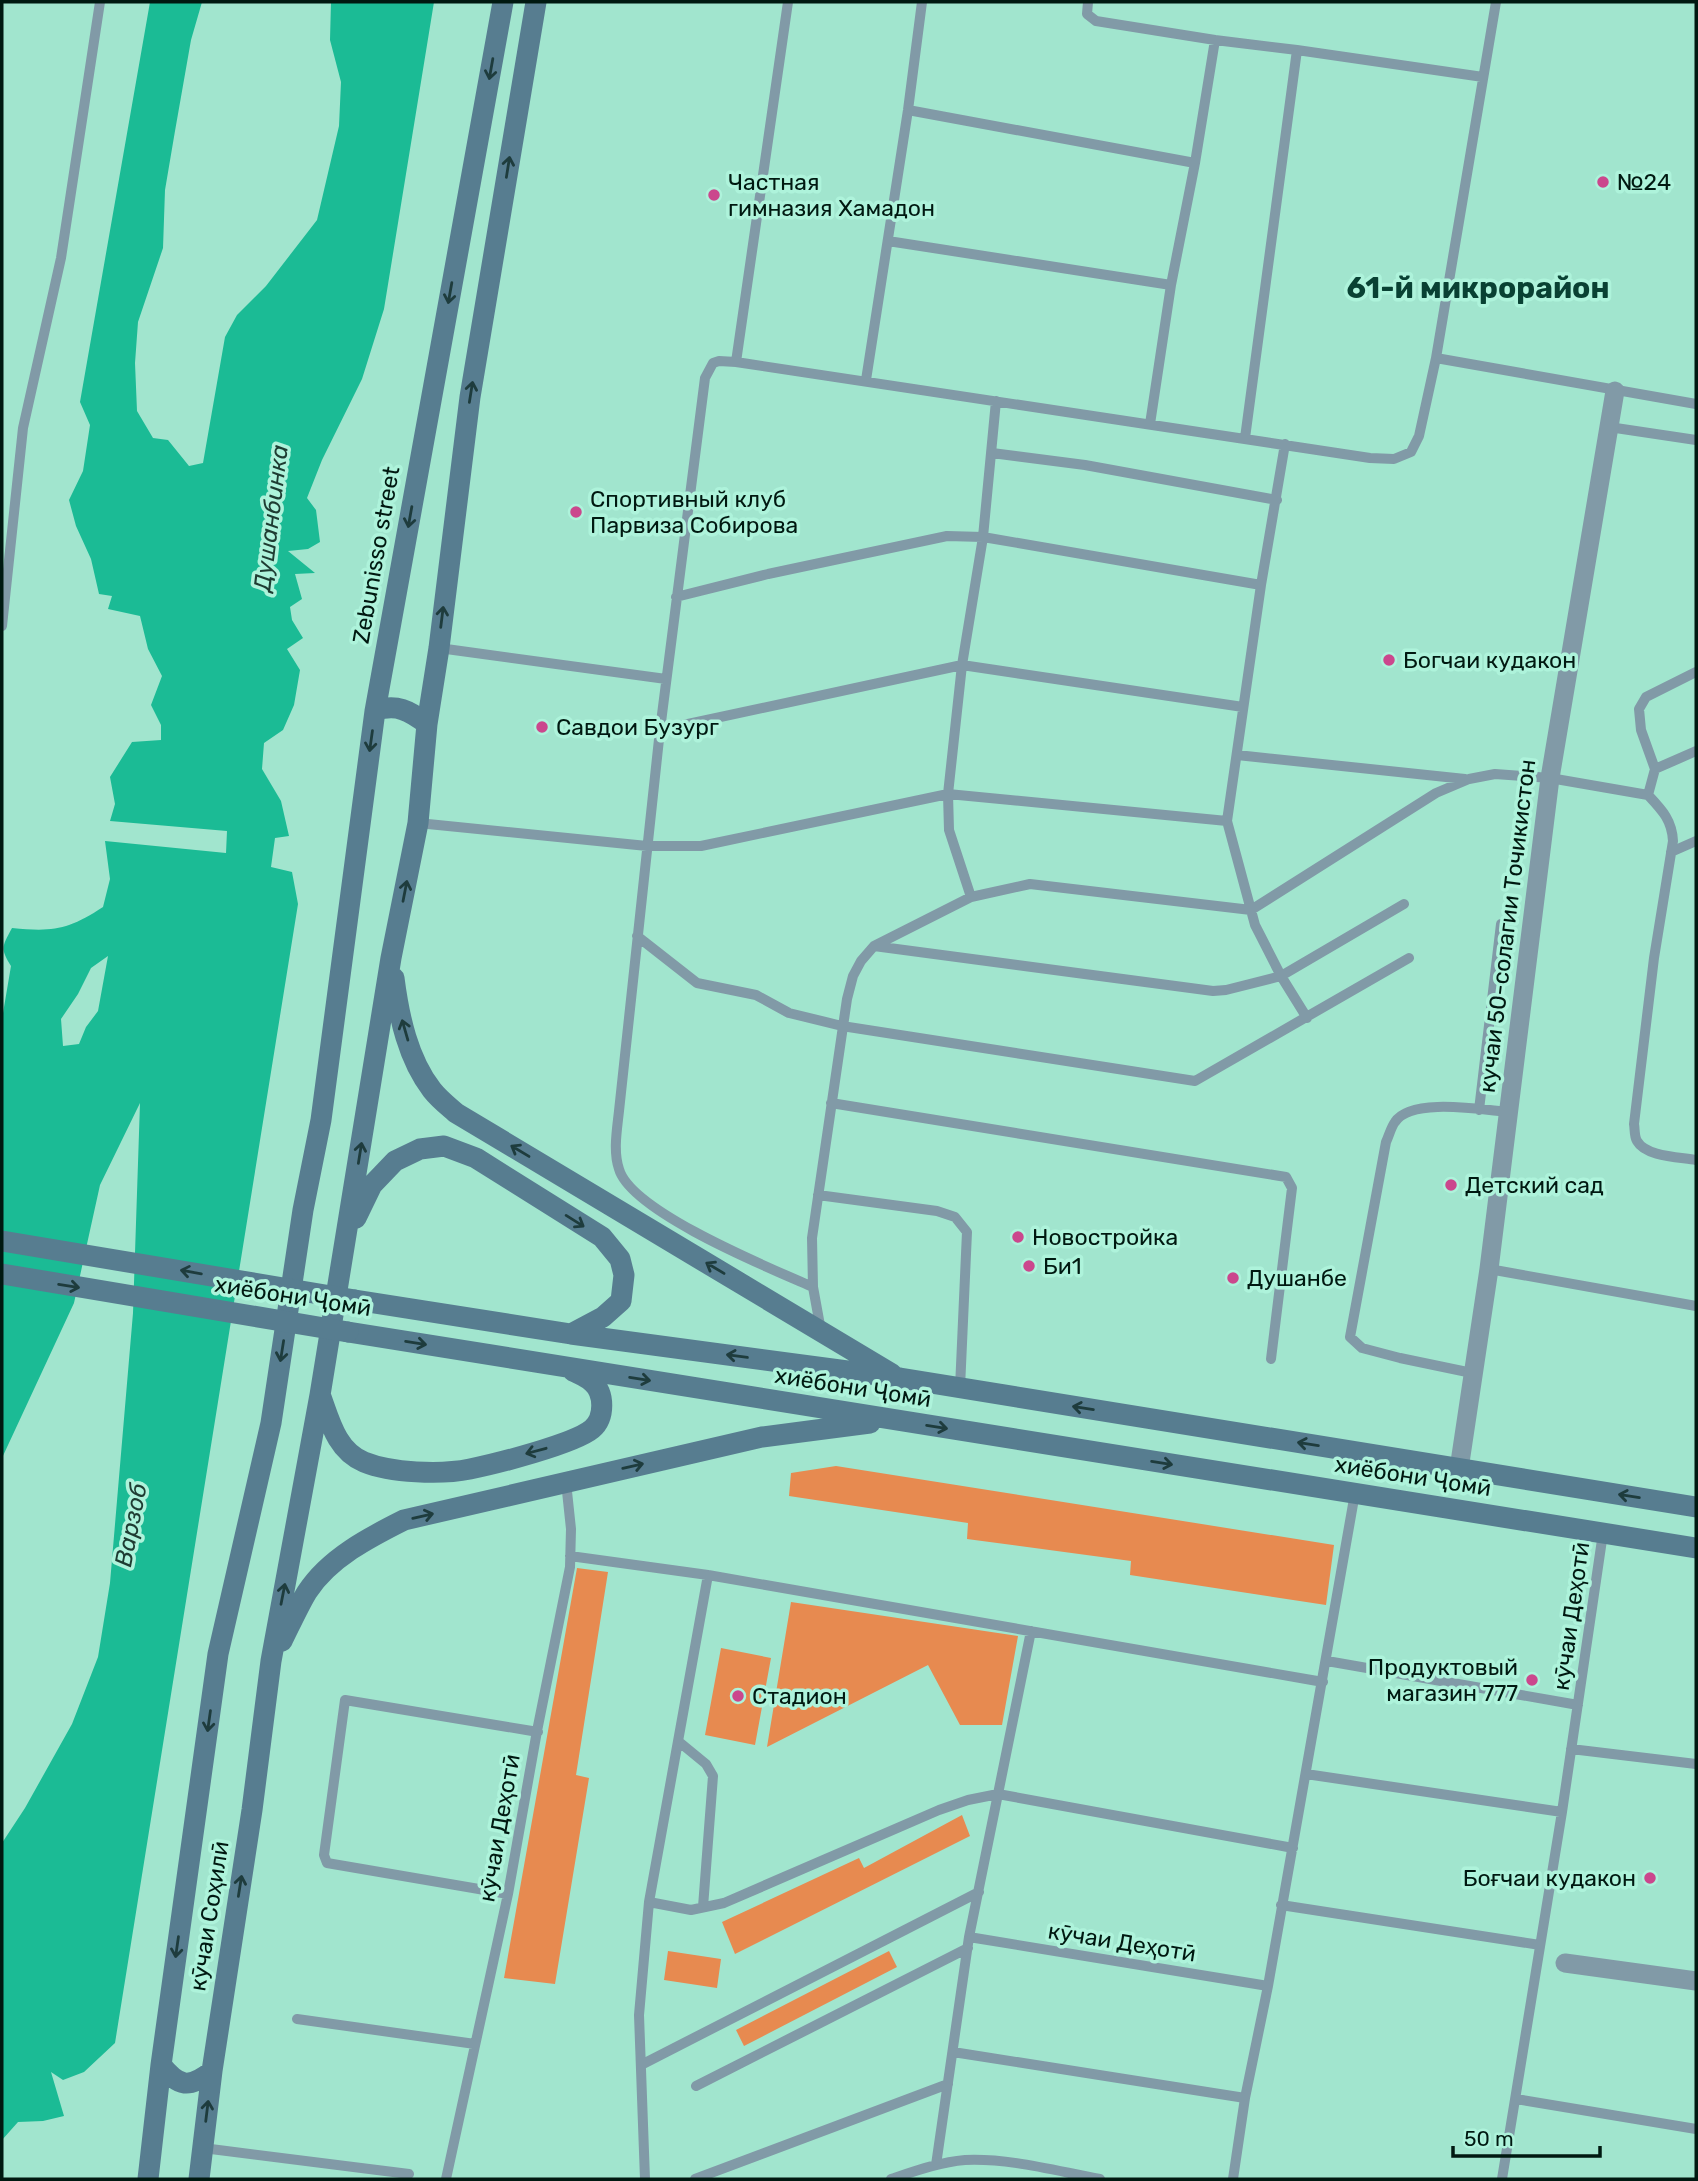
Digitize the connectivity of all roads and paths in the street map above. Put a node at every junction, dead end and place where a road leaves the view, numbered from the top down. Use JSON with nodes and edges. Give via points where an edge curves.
{"nodes":[{"id":1,"x":100,"y":2,"type":"edge"},
{"id":2,"x":503,"y":2,"type":"edge"},
{"id":3,"x":536,"y":2,"type":"edge"},
{"id":4,"x":788,"y":2,"type":"edge"},
{"id":5,"x":922,"y":2,"type":"edge"},
{"id":6,"x":1088,"y":2,"type":"edge"},
{"id":7,"x":1496,"y":2,"type":"edge"},
{"id":8,"x":1215,"y":40,"type":"junction"},
{"id":9,"x":1297,"y":50,"type":"junction"},
{"id":10,"x":1483,"y":77,"type":"junction"},
{"id":11,"x":908,"y":110,"type":"junction"},
{"id":12,"x":1195,"y":163,"type":"junction"},
{"id":13,"x":888,"y":241,"type":"junction"},
{"id":14,"x":1171,"y":285,"type":"junction"},
{"id":15,"x":1436,"y":358,"type":"junction"},
{"id":16,"x":736,"y":362,"type":"junction"},
{"id":17,"x":866,"y":380,"type":"junction"},
{"id":18,"x":1615,"y":391,"type":"junction"},
{"id":19,"x":996,"y":401,"type":"junction"},
{"id":20,"x":1696,"y":404,"type":"edge"},
{"id":21,"x":1150,"y":424,"type":"junction"},
{"id":22,"x":1609,"y":427,"type":"junction"},
{"id":23,"x":1245,"y":438,"type":"junction"},
{"id":24,"x":1696,"y":440,"type":"edge"},
{"id":25,"x":1285,"y":444,"type":"junction"},
{"id":26,"x":992,"y":453,"type":"junction"},
{"id":27,"x":1277,"y":500,"type":"junction"},
{"id":28,"x":983,"y":537,"type":"junction"},
{"id":29,"x":1261,"y":585,"type":"junction"},
{"id":30,"x":676,"y":597,"type":"junction"},
{"id":31,"x":2,"y":626,"type":"edge"},
{"id":32,"x":439,"y":648,"type":"junction"},
{"id":33,"x":962,"y":666,"type":"junction"},
{"id":34,"x":1696,"y":672,"type":"edge"},
{"id":35,"x":666,"y":679,"type":"junction"},
{"id":36,"x":1243,"y":707,"type":"junction"},
{"id":37,"x":374,"y":710,"type":"junction"},
{"id":38,"x":427,"y":724,"type":"junction"},
{"id":39,"x":660,"y":730,"type":"junction"},
{"id":40,"x":1696,"y":751,"type":"edge"},
{"id":41,"x":1237,"y":755,"type":"junction"},
{"id":42,"x":1655,"y":769,"type":"junction"},
{"id":43,"x":1550,"y":778,"type":"junction"},
{"id":44,"x":1469,"y":779,"type":"junction"},
{"id":45,"x":948,"y":794,"type":"junction"},
{"id":46,"x":1648,"y":795,"type":"junction"},
{"id":47,"x":1227,"y":821,"type":"junction"},
{"id":48,"x":418,"y":823,"type":"junction"},
{"id":49,"x":1696,"y":841,"type":"edge"},
{"id":50,"x":647,"y":846,"type":"junction"},
{"id":51,"x":1671,"y":852,"type":"junction"},
{"id":52,"x":971,"y":897,"type":"junction"},
{"id":53,"x":1404,"y":904,"type":"dead end"},
{"id":54,"x":1251,"y":910,"type":"junction"},
{"id":55,"x":1501,"y":924,"type":"dead end"},
{"id":56,"x":637,"y":936,"type":"junction"},
{"id":57,"x":874,"y":946,"type":"junction"},
{"id":58,"x":391,"y":958,"type":"junction"},
{"id":59,"x":1409,"y":958,"type":"dead end"},
{"id":60,"x":1281,"y":976,"type":"junction"},
{"id":61,"x":1307,"y":1018,"type":"junction"},
{"id":62,"x":842,"y":1026,"type":"junction"},
{"id":63,"x":831,"y":1103,"type":"junction"},
{"id":64,"x":1479,"y":1110,"type":"junction"},
{"id":65,"x":1509,"y":1112,"type":"junction"},
{"id":66,"x":1696,"y":1160,"type":"edge"},
{"id":67,"x":818,"y":1195,"type":"junction"},
{"id":68,"x":346,"y":1236,"type":"junction"},
{"id":69,"x":2,"y":1241,"type":"edge"},
{"id":70,"x":1489,"y":1269,"type":"junction"},
{"id":71,"x":2,"y":1275,"type":"edge"},
{"id":72,"x":813,"y":1287,"type":"junction"},
{"id":73,"x":1696,"y":1306,"type":"edge"},
{"id":74,"x":821,"y":1332,"type":"junction"},
{"id":75,"x":571,"y":1334,"type":"junction"},
{"id":76,"x":1271,"y":1359,"type":"dead end"},
{"id":77,"x":568,"y":1367,"type":"junction"},
{"id":78,"x":1472,"y":1373,"type":"junction"},
{"id":79,"x":900,"y":1378,"type":"junction"},
{"id":80,"x":960,"y":1388,"type":"junction"},
{"id":81,"x":320,"y":1395,"type":"junction"},
{"id":82,"x":894,"y":1420,"type":"junction"},
{"id":83,"x":1458,"y":1469,"type":"junction"},
{"id":84,"x":566,"y":1482,"type":"junction"},
{"id":85,"x":1355,"y":1493,"type":"junction"},
{"id":86,"x":1696,"y":1507,"type":"edge"},
{"id":87,"x":1603,"y":1533,"type":"junction"},
{"id":88,"x":1696,"y":1548,"type":"edge"},
{"id":89,"x":570,"y":1556,"type":"junction"},
{"id":90,"x":708,"y":1575,"type":"junction"},
{"id":91,"x":1031,"y":1631,"type":"junction"},
{"id":92,"x":271,"y":1661,"type":"junction"},
{"id":93,"x":1327,"y":1661,"type":"junction"},
{"id":94,"x":1323,"y":1682,"type":"junction"},
{"id":95,"x":1578,"y":1706,"type":"junction"},
{"id":96,"x":538,"y":1732,"type":"dead end"},
{"id":97,"x":678,"y":1741,"type":"junction"},
{"id":98,"x":1571,"y":1749,"type":"junction"},
{"id":99,"x":1696,"y":1764,"type":"edge"},
{"id":100,"x":1306,"y":1774,"type":"junction"},
{"id":101,"x":998,"y":1794,"type":"junction"},
{"id":102,"x":1562,"y":1812,"type":"junction"},
{"id":103,"x":1293,"y":1848,"type":"junction"},
{"id":104,"x":979,"y":1892,"type":"junction"},
{"id":105,"x":508,"y":1894,"type":"junction"},
{"id":106,"x":649,"y":1902,"type":"junction"},
{"id":107,"x":1281,"y":1905,"type":"junction"},
{"id":108,"x":703,"y":1907,"type":"junction"},
{"id":109,"x":969,"y":1937,"type":"junction"},
{"id":110,"x":1540,"y":1945,"type":"junction"},
{"id":111,"x":968,"y":1948,"type":"junction"},
{"id":112,"x":1565,"y":1964,"type":"dead end"},
{"id":113,"x":1696,"y":1981,"type":"edge"},
{"id":114,"x":1268,"y":1986,"type":"junction"},
{"id":115,"x":297,"y":2020,"type":"dead end"},
{"id":116,"x":475,"y":2044,"type":"junction"},
{"id":117,"x":953,"y":2052,"type":"junction"},
{"id":118,"x":161,"y":2065,"type":"junction"},
{"id":119,"x":641,"y":2065,"type":"junction"},
{"id":120,"x":212,"y":2071,"type":"junction"},
{"id":121,"x":948,"y":2084,"type":"junction"},
{"id":122,"x":696,"y":2086,"type":"dead end"},
{"id":123,"x":1245,"y":2098,"type":"junction"},
{"id":124,"x":1516,"y":2099,"type":"junction"},
{"id":125,"x":1696,"y":2129,"type":"edge"},
{"id":126,"x":202,"y":2148,"type":"junction"},
{"id":127,"x":936,"y":2165,"type":"junction"},
{"id":128,"x":409,"y":2174,"type":"dead end"},
{"id":129,"x":907,"y":2176,"type":"edge"},
{"id":130,"x":148,"y":2179,"type":"edge"},
{"id":131,"x":199,"y":2179,"type":"edge"},
{"id":132,"x":446,"y":2179,"type":"edge"},
{"id":133,"x":645,"y":2179,"type":"edge"},
{"id":134,"x":695,"y":2179,"type":"edge"},
{"id":135,"x":891,"y":2179,"type":"edge"},
{"id":136,"x":1100,"y":2179,"type":"edge"},
{"id":137,"x":1233,"y":2179,"type":"edge"},
{"id":138,"x":1502,"y":2179,"type":"edge"}],
"edges":[{"from":1,"to":31,"type":"lane","via":[[61,258],[23,428]]},
{"from":2,"to":37,"type":"main road","name":"Zebunisso street","one_way":true},
{"from":32,"to":3,"type":"main road","name":"кӯчаи Соҳилӣ","one_way":true,"via":[[470,397]]},
{"from":4,"to":16,"type":"lane"},
{"from":5,"to":11,"type":"lane"},
{"from":6,"to":8,"type":"lane","via":[[1087,14],[1096,21]]},
{"from":7,"to":10,"type":"lane"},
{"from":8,"to":9,"type":"lane"},
{"from":8,"to":12,"type":"lane"},
{"from":9,"to":10,"type":"lane"},
{"from":9,"to":23,"type":"lane"},
{"from":10,"to":15,"type":"lane"},
{"from":11,"to":12,"type":"lane"},
{"from":11,"to":13,"type":"lane"},
{"from":12,"to":14,"type":"lane"},
{"from":13,"to":14,"type":"lane"},
{"from":13,"to":17,"type":"lane"},
{"from":14,"to":21,"type":"lane"},
{"from":15,"to":18,"type":"lane"},
{"from":15,"to":25,"type":"lane","via":[[1419,436],[1410,452],[1394,459],[1370,458]]},
{"from":16,"to":17,"type":"lane"},
{"from":16,"to":30,"type":"lane","via":[[713,363],[705,378]]},
{"from":17,"to":19,"type":"lane"},
{"from":18,"to":20,"type":"lane"},
{"from":18,"to":22,"type":"street","name":"кучаи 50-солагии Точикистон"},
{"from":19,"to":21,"type":"lane"},
{"from":19,"to":26,"type":"lane"},
{"from":21,"to":23,"type":"lane"},
{"from":22,"to":24,"type":"lane"},
{"from":22,"to":43,"type":"street","name":"кучаи 50-солагии Точикистон"},
{"from":23,"to":25,"type":"lane"},
{"from":25,"to":27,"type":"lane"},
{"from":26,"to":27,"type":"lane"},
{"from":26,"to":28,"type":"lane"},
{"from":27,"to":29,"type":"lane"},
{"from":28,"to":29,"type":"lane"},
{"from":28,"to":30,"type":"lane","via":[[947,536]]},
{"from":28,"to":33,"type":"lane"},
{"from":29,"to":36,"type":"lane"},
{"from":30,"to":35,"type":"lane"},
{"from":32,"to":35,"type":"lane"},
{"from":32,"to":38,"type":"main road","name":"кӯчаи Соҳилӣ"},
{"from":33,"to":36,"type":"lane"},
{"from":33,"to":39,"type":"lane"},
{"from":33,"to":45,"type":"lane"},
{"from":34,"to":42,"type":"lane","via":[[1642,701],[1639,717]]},
{"from":35,"to":39,"type":"lane"},
{"from":36,"to":41,"type":"lane"},
{"from":37,"to":38,"type":"main road","via":[[400,708]]},
{"from":37,"to":118,"type":"main road","name":"Zebunisso street","one_way":true,"via":[[321,1120],[271,1423],[218,1654]]},
{"from":38,"to":48,"type":"main road","name":"кӯчаи Соҳилӣ"},
{"from":39,"to":50,"type":"lane"},
{"from":40,"to":42,"type":"lane"},
{"from":41,"to":44,"type":"lane"},
{"from":41,"to":47,"type":"lane"},
{"from":42,"to":46,"type":"lane"},
{"from":43,"to":44,"type":"lane","via":[[1495,774]]},
{"from":43,"to":46,"type":"lane"},
{"from":43,"to":65,"type":"street","name":"кучаи 50-солагии Точикистон"},
{"from":44,"to":54,"type":"lane","via":[[1436,793]]},
{"from":45,"to":47,"type":"lane"},
{"from":45,"to":50,"type":"lane","via":[[701,846]]},
{"from":45,"to":52,"type":"lane","via":[[949,830]]},
{"from":46,"to":51,"type":"lane","via":[[1667,815],[1672,828]]},
{"from":47,"to":54,"type":"lane"},
{"from":48,"to":50,"type":"lane"},
{"from":58,"to":48,"type":"main road","name":"кӯчаи Соҳилӣ","one_way":true},
{"from":49,"to":51,"type":"lane"},
{"from":50,"to":56,"type":"lane"},
{"from":51,"to":66,"type":"lane","via":[[1634,1124],[1636,1139],[1643,1147]]},
{"from":52,"to":54,"type":"lane","via":[[1030,884]]},
{"from":52,"to":57,"type":"lane"},
{"from":53,"to":60,"type":"lane"},
{"from":54,"to":60,"type":"lane"},
{"from":55,"to":64,"type":"lane"},
{"from":56,"to":62,"type":"lane","via":[[697,982],[756,995],[789,1013]]},
{"from":56,"to":72,"type":"lane","via":[[618,1111],[619,1172],[663,1214]]},
{"from":57,"to":60,"type":"lane","via":[[1213,991]]},
{"from":57,"to":62,"type":"lane","via":[[853,976]]},
{"from":68,"to":58,"type":"main road","name":"кӯчаи Соҳилӣ","one_way":true},
{"from":74,"to":58,"type":"main road","one_way":true,"via":[[456,1113],[433,1091],[413,1059],[397,1003]]},
{"from":59,"to":61,"type":"lane"},
{"from":60,"to":61,"type":"lane"},
{"from":61,"to":62,"type":"lane","via":[[1195,1081]]},
{"from":62,"to":63,"type":"lane"},
{"from":63,"to":67,"type":"lane"},
{"from":63,"to":76,"type":"lane","via":[[1286,1177],[1293,1188]]},
{"from":64,"to":65,"type":"lane"},
{"from":64,"to":78,"type":"lane","via":[[1418,1108],[1396,1119],[1386,1142],[1350,1337],[1362,1348]]},
{"from":65,"to":70,"type":"street","name":"кучаи 50-солагии Точикистон"},
{"from":67,"to":72,"type":"lane","via":[[812,1238]]},
{"from":67,"to":80,"type":"lane","via":[[956,1217],[967,1232]]},
{"from":68,"to":75,"type":"main road","one_way":true,"via":[[372,1185],[395,1161],[420,1149],[444,1146],[476,1158],[602,1237],[620,1258],[624,1275],[621,1301]]},
{"from":68,"to":81,"type":"main road","name":"кӯчаи Соҳилӣ"},
{"from":75,"to":69,"type":"main road","name":"хиёбони Ҷомӣ","one_way":true,"bridge":true},
{"from":70,"to":73,"type":"lane"},
{"from":70,"to":78,"type":"street","name":"кучаи 50-солагии Точикистон"},
{"from":71,"to":77,"type":"main road","name":"хиёбони Ҷомӣ","one_way":true,"bridge":true},
{"from":72,"to":74,"type":"lane"},
{"from":74,"to":79,"type":"main road"},
{"from":79,"to":75,"type":"main road","name":"хиёбони Ҷомӣ","one_way":true},
{"from":77,"to":81,"type":"main road","one_way":true,"via":[[593,1382],[601,1395],[601,1413],[593,1428],[572,1441],[468,1469],[424,1472],[363,1462],[334,1436]]},
{"from":77,"to":82,"type":"main road","name":"хиёбони Ҷомӣ","one_way":true},
{"from":78,"to":83,"type":"street","name":"кучаи 50-солагии Точикистон"},
{"from":79,"to":80,"type":"main road","name":"хиёбони Ҷомӣ"},
{"from":83,"to":80,"type":"main road","name":"хиёбони Ҷомӣ","one_way":true},
{"from":92,"to":81,"type":"main road","name":"кӯчаи Соҳилӣ","one_way":true},
{"from":84,"to":82,"type":"main road","one_way":true,"via":[[762,1437]]},
{"from":82,"to":85,"type":"main road","name":"хиёбони Ҷомӣ","one_way":true},
{"from":86,"to":83,"type":"main road","name":"хиёбони Ҷомӣ","one_way":true},
{"from":84,"to":89,"type":"lane","name":"кӯчаи Деҳотӣ"},
{"from":92,"to":84,"type":"main road","one_way":true,"via":[[308,1590],[360,1542],[404,1520]]},
{"from":85,"to":87,"type":"main road","name":"хиёбони Ҷомӣ"},
{"from":85,"to":93,"type":"lane"},
{"from":87,"to":88,"type":"main road","name":"хиёбони Ҷомӣ"},
{"from":87,"to":95,"type":"lane","name":"кӯчаи Деҳотӣ"},
{"from":89,"to":90,"type":"lane"},
{"from":89,"to":105,"type":"lane","name":"кӯчаи Деҳотӣ"},
{"from":90,"to":91,"type":"lane"},
{"from":90,"to":97,"type":"lane"},
{"from":91,"to":94,"type":"lane"},
{"from":91,"to":101,"type":"lane"},
{"from":120,"to":92,"type":"main road","name":"кӯчаи Соҳилӣ","one_way":true},
{"from":93,"to":94,"type":"lane"},
{"from":93,"to":95,"type":"lane","name":"кӯчаи Деҳотӣ"},
{"from":94,"to":100,"type":"lane"},
{"from":95,"to":98,"type":"lane","name":"кӯчаи Деҳотӣ"},
{"from":96,"to":105,"type":"lane","via":[[345,1700],[324,1855],[327,1863]]},
{"from":97,"to":106,"type":"lane"},
{"from":97,"to":108,"type":"lane","via":[[706,1764],[713,1776]]},
{"from":98,"to":99,"type":"lane"},
{"from":98,"to":102,"type":"lane","name":"кӯчаи Деҳотӣ"},
{"from":100,"to":102,"type":"lane"},
{"from":100,"to":103,"type":"lane"},
{"from":101,"to":103,"type":"lane"},
{"from":101,"to":104,"type":"lane"},
{"from":101,"to":108,"type":"lane","via":[[939,1810],[724,1903]]},
{"from":102,"to":110,"type":"lane","name":"кӯчаи Деҳотӣ"},
{"from":103,"to":107,"type":"lane"},
{"from":104,"to":109,"type":"lane"},
{"from":104,"to":119,"type":"lane"},
{"from":105,"to":116,"type":"lane","name":"кӯчаи Деҳотӣ"},
{"from":106,"to":108,"type":"lane","via":[[679,1909]]},
{"from":106,"to":119,"type":"lane","via":[[639,2015]]},
{"from":107,"to":110,"type":"lane"},
{"from":107,"to":114,"type":"lane"},
{"from":109,"to":111,"type":"lane"},
{"from":109,"to":114,"type":"lane","name":"кӯчаи Деҳотӣ"},
{"from":110,"to":124,"type":"lane","name":"кӯчаи Деҳотӣ"},
{"from":111,"to":117,"type":"lane"},
{"from":111,"to":122,"type":"lane"},
{"from":112,"to":113,"type":"street"},
{"from":114,"to":123,"type":"lane"},
{"from":115,"to":116,"type":"lane"},
{"from":116,"to":132,"type":"lane","name":"кӯчаи Деҳотӣ"},
{"from":117,"to":121,"type":"lane"},
{"from":117,"to":123,"type":"lane"},
{"from":118,"to":120,"type":"main road","via":[[172,2079],[186,2084],[198,2082]]},
{"from":118,"to":130,"type":"main road","name":"Zebunisso street"},
{"from":119,"to":133,"type":"lane"},
{"from":126,"to":120,"type":"main road","name":"кӯчаи Соҳилӣ","one_way":true},
{"from":121,"to":127,"type":"lane"},
{"from":121,"to":134,"type":"lane"},
{"from":123,"to":137,"type":"lane"},
{"from":124,"to":125,"type":"lane"},
{"from":124,"to":138,"type":"lane","name":"кӯчаи Деҳотӣ"},
{"from":126,"to":128,"type":"lane"},
{"from":126,"to":131,"type":"main road","name":"кӯчаи Соҳилӣ"},
{"from":127,"to":129,"type":"lane"},
{"from":127,"to":136,"type":"lane","via":[[995,2161]]},
{"from":129,"to":135,"type":"lane"}]}
